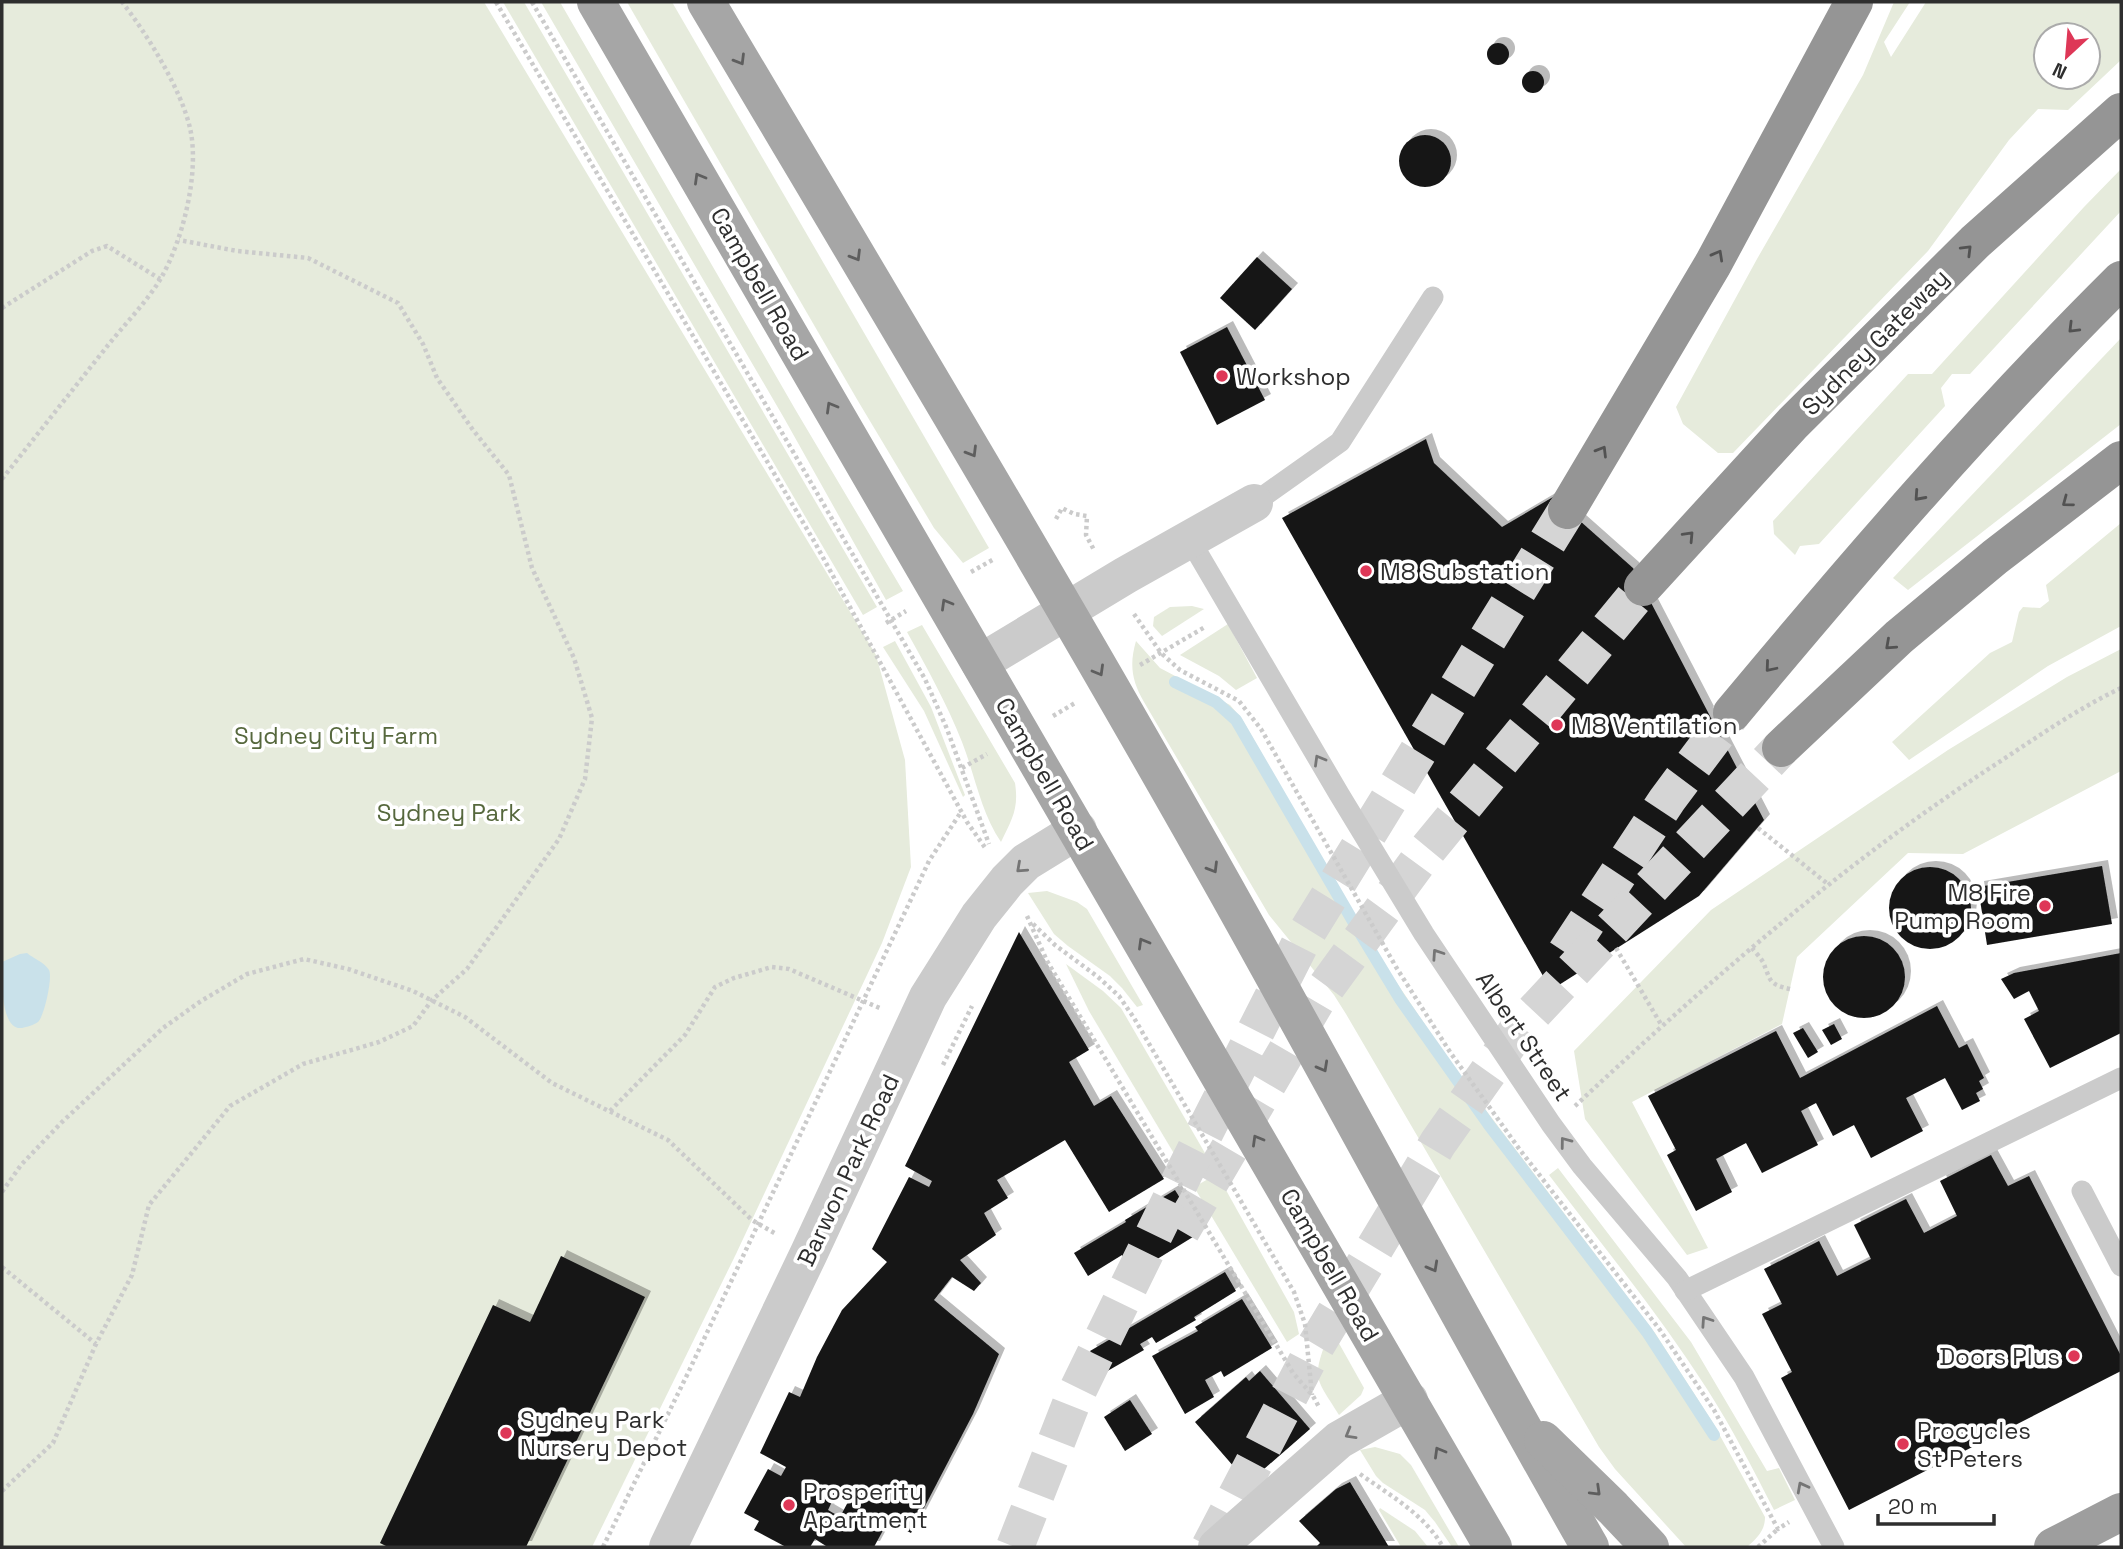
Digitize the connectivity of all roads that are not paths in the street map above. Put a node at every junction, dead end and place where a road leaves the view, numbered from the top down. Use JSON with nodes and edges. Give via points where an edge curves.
{"nodes":[{"id":1,"x":596,"y":2,"type":"edge"},
{"id":2,"x":706,"y":2,"type":"edge"},
{"id":3,"x":1848,"y":9,"type":"edge"},
{"id":4,"x":2121,"y":112,"type":"edge"},
{"id":5,"x":2121,"y":280,"type":"edge"},
{"id":6,"x":1433,"y":297,"type":"dead end"},
{"id":7,"x":2121,"y":460,"type":"edge"},
{"id":8,"x":1254,"y":503,"type":"joint"},
{"id":9,"x":1567,"y":510,"type":"tunnel mouth"},
{"id":10,"x":1190,"y":540,"type":"junction"},
{"id":11,"x":1643,"y":587,"type":"tunnel mouth"},
{"id":12,"x":1065,"y":612,"type":"junction"},
{"id":13,"x":980,"y":663,"type":"junction"},
{"id":14,"x":1732,"y":713,"type":"tunnel mouth"},
{"id":15,"x":1781,"y":748,"type":"tunnel mouth"},
{"id":16,"x":1077,"y":830,"type":"junction"},
{"id":17,"x":2121,"y":1079,"type":"edge"},
{"id":18,"x":2082,"y":1191,"type":"dead end"},
{"id":19,"x":2121,"y":1266,"type":"edge"},
{"id":20,"x":1685,"y":1291,"type":"junction"},
{"id":21,"x":1409,"y":1400,"type":"junction"},
{"id":22,"x":1511,"y":1409,"type":"junction"},
{"id":23,"x":2121,"y":1511,"type":"edge"},
{"id":24,"x":668,"y":1547,"type":"edge"},
{"id":25,"x":1217,"y":1547,"type":"edge"},
{"id":26,"x":1493,"y":1547,"type":"edge"},
{"id":27,"x":1590,"y":1547,"type":"edge"},
{"id":28,"x":1650,"y":1547,"type":"edge"},
{"id":29,"x":1834,"y":1547,"type":"edge"},
{"id":30,"x":2053,"y":1547,"type":"edge"}],
"edges":[{"from":13,"to":1,"type":"main road","name":"Campbell Road","one_way":true},
{"from":2,"to":12,"type":"main road","one_way":true},
{"from":9,"to":3,"type":"highway","one_way":true,"via":[[1713,264]]},
{"from":11,"to":4,"type":"highway","name":"Sydney Gateway","one_way":true,"via":[[1803,413],[1975,242]]},
{"from":5,"to":14,"type":"highway","one_way":true,"via":[[1855,567]]},
{"from":6,"to":8,"type":"lane","via":[[1340,442]]},
{"from":7,"to":15,"type":"highway","one_way":true,"via":[[1899,637]]},
{"from":8,"to":10,"type":"street"},
{"from":10,"to":12,"type":"street"},
{"from":20,"to":10,"type":"lane","name":"Albert Street","one_way":true,"via":[[1551,1124],[1423,934]]},
{"from":12,"to":13,"type":"street"},
{"from":12,"to":22,"type":"main road","one_way":true,"via":[[1224,886]]},
{"from":13,"to":16,"type":"main road","name":"Campbell Road"},
{"from":21,"to":16,"type":"main road","name":"Campbell Road","one_way":true},
{"from":16,"to":24,"type":"street","name":"Barwon Park Road","one_way":true,"via":[[1026,862],[1007,881],[979,916],[922,1010]]},
{"from":17,"to":20,"type":"lane"},
{"from":18,"to":19,"type":"lane"},
{"from":29,"to":20,"type":"lane","name":"Albert Street","one_way":true,"via":[[1744,1377]]},
{"from":21,"to":25,"type":"street","one_way":true,"via":[[1339,1440]]},
{"from":26,"to":21,"type":"main road","name":"Campbell Road","one_way":true},
{"from":22,"to":27,"type":"main road"},
{"from":22,"to":28,"type":"main road","one_way":true},
{"from":23,"to":30,"type":"highway"}]}
